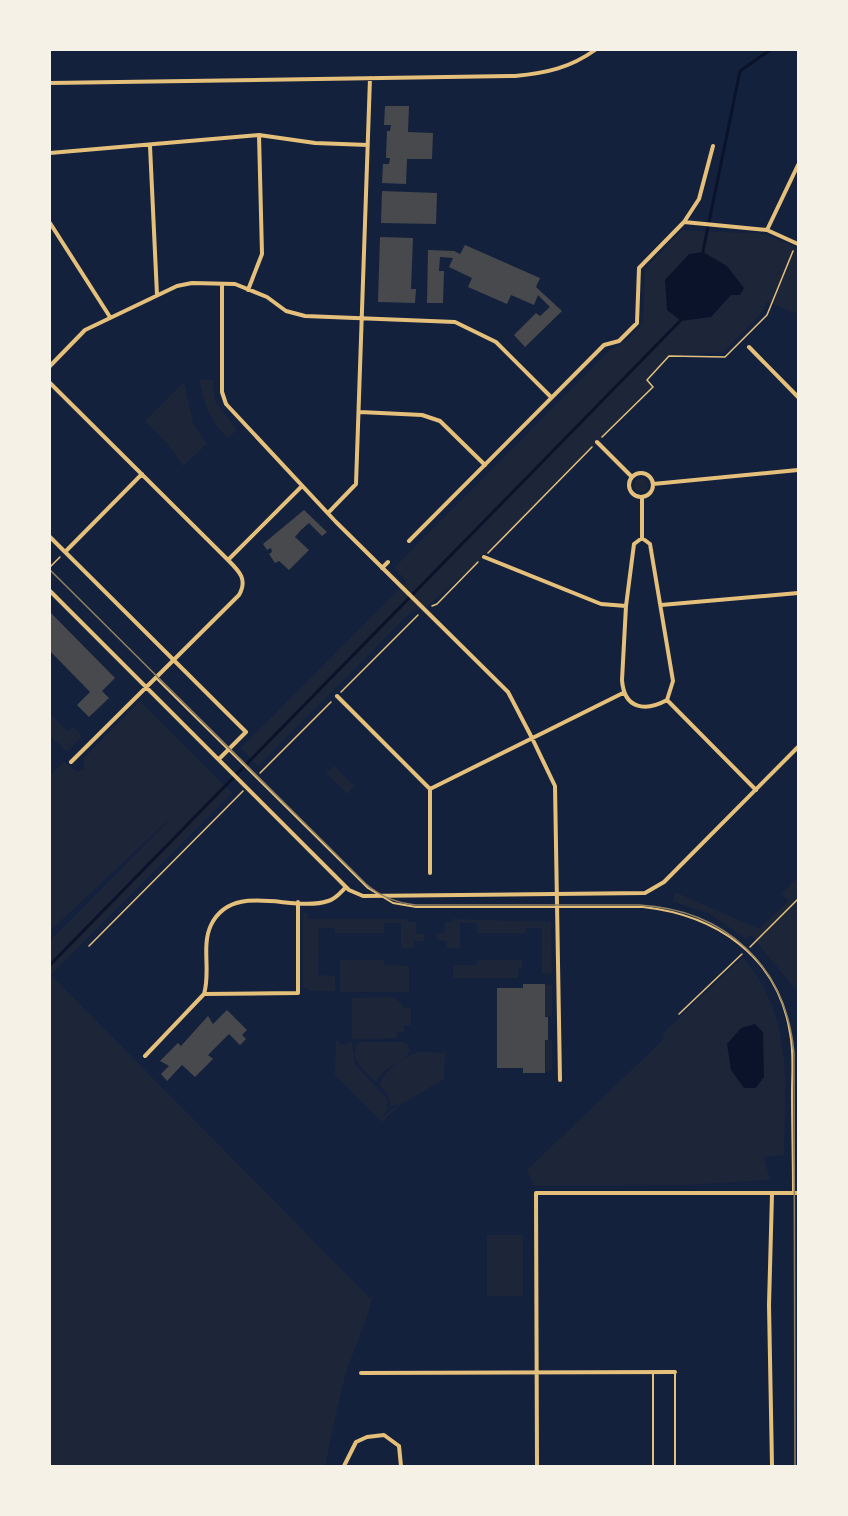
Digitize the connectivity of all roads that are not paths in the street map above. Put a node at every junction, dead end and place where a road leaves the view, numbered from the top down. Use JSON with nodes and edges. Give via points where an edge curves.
{"nodes":[{"id":1,"x":595,"y":50,"type":"edge"},
{"id":2,"x":369,"y":78,"type":"junction"},
{"id":3,"x":50,"y":83,"type":"edge"},
{"id":4,"x":259,"y":135,"type":"junction"},
{"id":5,"x":150,"y":145,"type":"junction"},
{"id":6,"x":368,"y":145,"type":"junction"},
{"id":7,"x":713,"y":146,"type":"dead end"},
{"id":8,"x":50,"y":153,"type":"edge"},
{"id":9,"x":798,"y":165,"type":"edge"},
{"id":10,"x":684,"y":222,"type":"junction"},
{"id":11,"x":50,"y":223,"type":"edge"},
{"id":12,"x":767,"y":230,"type":"junction"},
{"id":13,"x":798,"y":243,"type":"edge"},
{"id":14,"x":222,"y":284,"type":"junction"},
{"id":15,"x":248,"y":290,"type":"junction"},
{"id":16,"x":157,"y":295,"type":"junction"},
{"id":17,"x":110,"y":317,"type":"junction"},
{"id":18,"x":362,"y":318,"type":"junction"},
{"id":19,"x":749,"y":347,"type":"dead end"},
{"id":20,"x":50,"y":366,"type":"edge"},
{"id":21,"x":50,"y":384,"type":"edge"},
{"id":22,"x":551,"y":397,"type":"junction"},
{"id":23,"x":798,"y":397,"type":"edge"},
{"id":24,"x":360,"y":412,"type":"junction"},
{"id":25,"x":597,"y":442,"type":"road end"},
{"id":26,"x":485,"y":465,"type":"junction"},
{"id":27,"x":798,"y":470,"type":"edge"},
{"id":28,"x":142,"y":474,"type":"junction"},
{"id":29,"x":632,"y":477,"type":"junction"},
{"id":30,"x":653,"y":484,"type":"junction"},
{"id":31,"x":302,"y":486,"type":"junction"},
{"id":32,"x":642,"y":497,"type":"junction"},
{"id":33,"x":328,"y":513,"type":"junction"},
{"id":34,"x":50,"y":537,"type":"edge"},
{"id":35,"x":642,"y":538,"type":"junction"},
{"id":36,"x":409,"y":541,"type":"dead end"},
{"id":37,"x":65,"y":552,"type":"junction"},
{"id":38,"x":484,"y":557,"type":"road end"},
{"id":39,"x":228,"y":560,"type":"junction"},
{"id":40,"x":388,"y":562,"type":"dead end"},
{"id":41,"x":382,"y":568,"type":"junction"},
{"id":42,"x":50,"y":591,"type":"edge"},
{"id":43,"x":798,"y":593,"type":"edge"},
{"id":44,"x":661,"y":605,"type":"junction"},
{"id":45,"x":626,"y":606,"type":"junction"},
{"id":46,"x":174,"y":660,"type":"junction"},
{"id":47,"x":156,"y":678,"type":"junction"},
{"id":48,"x":147,"y":687,"type":"junction"},
{"id":49,"x":623,"y":693,"type":"junction"},
{"id":50,"x":337,"y":696,"type":"road end"},
{"id":51,"x":667,"y":700,"type":"junction"},
{"id":52,"x":532,"y":738,"type":"junction"},
{"id":53,"x":798,"y":747,"type":"edge"},
{"id":54,"x":228,"y":750,"type":"junction"},
{"id":55,"x":219,"y":759,"type":"junction"},
{"id":56,"x":71,"y":762,"type":"dead end"},
{"id":57,"x":430,"y":789,"type":"junction"},
{"id":58,"x":756,"y":790,"type":"junction"},
{"id":59,"x":430,"y":873,"type":"dead end"},
{"id":60,"x":346,"y":887,"type":"junction"},
{"id":61,"x":557,"y":895,"type":"junction"},
{"id":62,"x":377,"y":896,"type":"junction"},
{"id":63,"x":298,"y":902,"type":"junction"},
{"id":64,"x":557,"y":907,"type":"junction"},
{"id":65,"x":204,"y":994,"type":"junction"},
{"id":66,"x":145,"y":1056,"type":"dead end"},
{"id":67,"x":560,"y":1080,"type":"dead end"},
{"id":68,"x":793,"y":1193,"type":"junction"},
{"id":69,"x":798,"y":1193,"type":"edge"},
{"id":70,"x":772,"y":1194,"type":"junction"},
{"id":71,"x":537,"y":1372,"type":"junction"},
{"id":72,"x":652,"y":1372,"type":"junction"},
{"id":73,"x":675,"y":1372,"type":"joint"},
{"id":74,"x":361,"y":1373,"type":"dead end"},
{"id":75,"x":344,"y":1467,"type":"edge"},
{"id":76,"x":400,"y":1467,"type":"edge"},
{"id":77,"x":537,"y":1467,"type":"edge"},
{"id":78,"x":653,"y":1467,"type":"edge"},
{"id":79,"x":675,"y":1467,"type":"edge"},
{"id":80,"x":772,"y":1467,"type":"edge"}],
"edges":[{"from":1,"to":2,"type":"street","via":[[558,70],[540,74]]},
{"from":2,"to":3,"type":"street"},
{"from":2,"to":6,"type":"street"},
{"from":4,"to":5,"type":"street"},
{"from":4,"to":6,"type":"street"},
{"from":4,"to":15,"type":"street","via":[[262,254]]},
{"from":5,"to":8,"type":"street"},
{"from":5,"to":16,"type":"street"},
{"from":6,"to":18,"type":"street"},
{"from":7,"to":10,"type":"street","via":[[699,199]]},
{"from":9,"to":12,"type":"street"},
{"from":10,"to":12,"type":"street"},
{"from":10,"to":22,"type":"street","via":[[639,268],[637,323],[619,340],[604,345]]},
{"from":11,"to":17,"type":"street"},
{"from":12,"to":13,"type":"street"},
{"from":14,"to":15,"type":"street"},
{"from":14,"to":16,"type":"street","via":[[184,284]]},
{"from":14,"to":31,"type":"street","via":[[222,392],[226,404]]},
{"from":15,"to":18,"type":"street","via":[[295,315]]},
{"from":16,"to":17,"type":"street"},
{"from":17,"to":20,"type":"street","via":[[85,330]]},
{"from":18,"to":22,"type":"street","via":[[455,322],[496,342]]},
{"from":18,"to":24,"type":"street"},
{"from":19,"to":23,"type":"street"},
{"from":21,"to":28,"type":"street"},
{"from":22,"to":26,"type":"street"},
{"from":24,"to":26,"type":"street","via":[[422,414],[440,421]]},
{"from":24,"to":33,"type":"street","via":[[356,484]]},
{"from":25,"to":29,"type":"street"},
{"from":26,"to":36,"type":"street"},
{"from":27,"to":30,"type":"street"},
{"from":28,"to":37,"type":"street"},
{"from":28,"to":39,"type":"street"},
{"from":29,"to":30,"type":"street","via":[[644,473]]},
{"from":29,"to":32,"type":"street","via":[[630,490]]},
{"from":30,"to":32,"type":"street","via":[[649,494]]},
{"from":31,"to":33,"type":"street"},
{"from":31,"to":39,"type":"street"},
{"from":32,"to":35,"type":"street"},
{"from":33,"to":41,"type":"street"},
{"from":34,"to":37,"type":"street"},
{"from":35,"to":44,"type":"street","via":[[650,544]]},
{"from":35,"to":45,"type":"street","via":[[634,544]]},
{"from":37,"to":46,"type":"street"},
{"from":38,"to":45,"type":"street","via":[[601,604]]},
{"from":39,"to":46,"type":"street","via":[[239,571],[244,587]]},
{"from":40,"to":41,"type":"street"},
{"from":41,"to":52,"type":"street","via":[[508,692]]},
{"from":42,"to":48,"type":"street"},
{"from":43,"to":44,"type":"street"},
{"from":44,"to":51,"type":"street","via":[[673,681]]},
{"from":45,"to":49,"type":"street"},
{"from":46,"to":47,"type":"street"},
{"from":46,"to":54,"type":"street","via":[[246,732]]},
{"from":47,"to":48,"type":"street"},
{"from":47,"to":54,"type":"lane"},
{"from":48,"to":55,"type":"street"},
{"from":48,"to":56,"type":"street"},
{"from":49,"to":51,"type":"street","via":[[637,706],[657,706]]},
{"from":49,"to":52,"type":"street"},
{"from":50,"to":57,"type":"street"},
{"from":51,"to":58,"type":"street"},
{"from":52,"to":57,"type":"street"},
{"from":52,"to":61,"type":"street","via":[[555,786]]},
{"from":53,"to":58,"type":"street"},
{"from":54,"to":55,"type":"street"},
{"from":54,"to":62,"type":"lane"},
{"from":55,"to":60,"type":"street"},
{"from":57,"to":59,"type":"street"},
{"from":58,"to":61,"type":"street","via":[[655,889],[634,895]]},
{"from":60,"to":62,"type":"street","via":[[357,894]]},
{"from":60,"to":63,"type":"street","via":[[327,902]]},
{"from":61,"to":62,"type":"street"},
{"from":61,"to":64,"type":"street"},
{"from":62,"to":64,"type":"lane","via":[[408,906]]},
{"from":63,"to":65,"type":"street","via":[[242,902],[220,913],[209,931]]},
{"from":63,"to":65,"type":"street","via":[[298,993]]},
{"from":64,"to":67,"type":"street"},
{"from":64,"to":68,"type":"lane","via":[[668,910],[715,926],[746,950],[782,1002],[790,1034]]},
{"from":65,"to":66,"type":"street"},
{"from":68,"to":69,"type":"street"},
{"from":68,"to":70,"type":"street"},
{"from":70,"to":71,"type":"street","via":[[536,1193]]},
{"from":70,"to":80,"type":"street"},
{"from":71,"to":72,"type":"street"},
{"from":71,"to":74,"type":"street"},
{"from":71,"to":77,"type":"street"},
{"from":72,"to":73,"type":"street"},
{"from":72,"to":78,"type":"lane"},
{"from":73,"to":79,"type":"lane"},
{"from":75,"to":76,"type":"street","via":[[356,1442],[384,1435],[399,1446]]}]}
